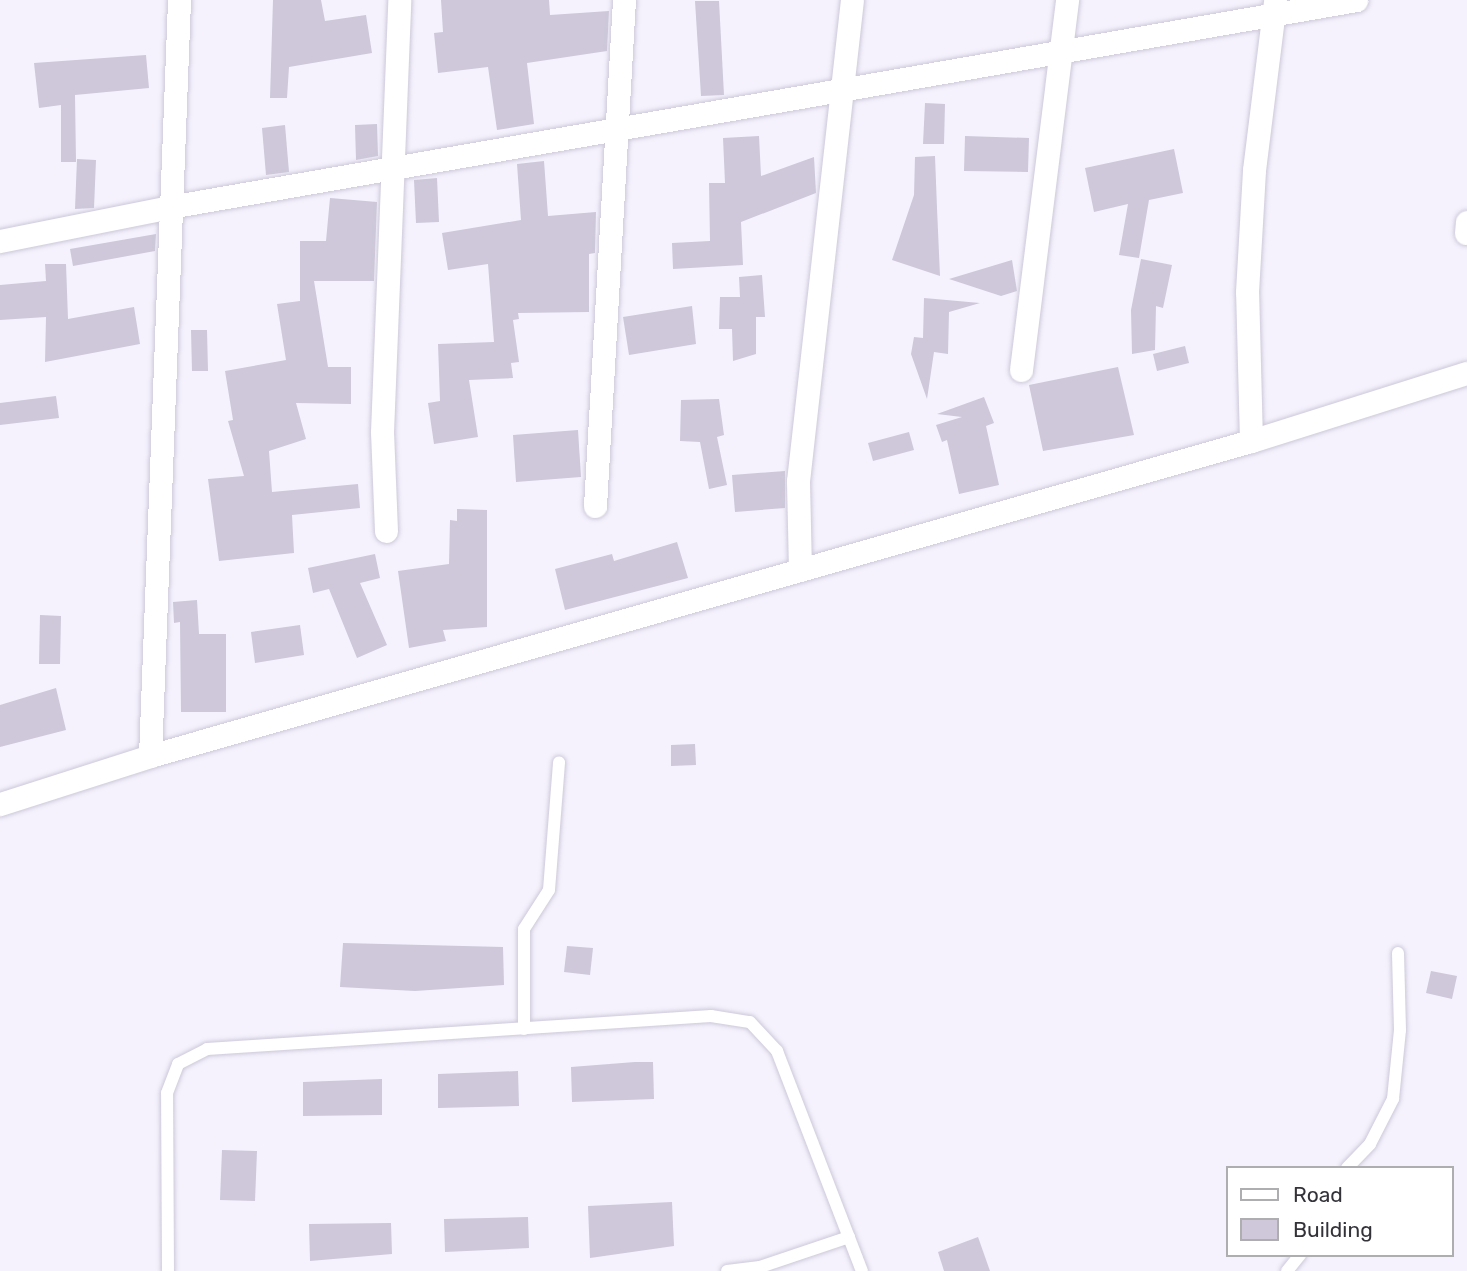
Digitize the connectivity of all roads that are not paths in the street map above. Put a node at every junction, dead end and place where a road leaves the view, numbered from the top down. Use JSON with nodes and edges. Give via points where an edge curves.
{"nodes":[{"id":1,"x":179,"y":0,"type":"edge"},
{"id":2,"x":399,"y":0,"type":"edge"},
{"id":3,"x":624,"y":0,"type":"edge"},
{"id":4,"x":852,"y":0,"type":"edge"},
{"id":5,"x":1068,"y":0,"type":"edge"},
{"id":6,"x":1356,"y":0,"type":"edge"},
{"id":7,"x":1274,"y":7,"type":"edge"},
{"id":8,"x":1062,"y":52,"type":"junction"},
{"id":9,"x":844,"y":90,"type":"junction"},
{"id":10,"x":613,"y":130,"type":"junction"},
{"id":11,"x":395,"y":168,"type":"junction"},
{"id":12,"x":175,"y":206,"type":"junction"},
{"id":13,"x":0,"y":241,"type":"edge"},
{"id":14,"x":1021,"y":370,"type":"dead end"},
{"id":15,"x":1467,"y":373,"type":"edge"},
{"id":16,"x":1251,"y":441,"type":"junction"},
{"id":17,"x":595,"y":506,"type":"dead end"},
{"id":18,"x":386,"y":531,"type":"dead end"},
{"id":19,"x":800,"y":570,"type":"junction"},
{"id":20,"x":149,"y":756,"type":"junction"},
{"id":21,"x":559,"y":762,"type":"dead end"},
{"id":22,"x":0,"y":804,"type":"edge"},
{"id":23,"x":1398,"y":953,"type":"dead end"},
{"id":24,"x":524,"y":1029,"type":"junction"},
{"id":25,"x":1349,"y":1166,"type":"edge"},
{"id":26,"x":849,"y":1237,"type":"junction"},
{"id":27,"x":1298,"y":1257,"type":"edge"},
{"id":28,"x":168,"y":1271,"type":"edge"},
{"id":29,"x":727,"y":1271,"type":"edge"},
{"id":30,"x":862,"y":1271,"type":"edge"},
{"id":31,"x":1287,"y":1271,"type":"edge"}],
"edges":[{"from":1,"to":12,"type":"street"},
{"from":2,"to":11,"type":"street"},
{"from":3,"to":10,"type":"street"},
{"from":4,"to":9,"type":"street"},
{"from":5,"to":8,"type":"street"},
{"from":6,"to":7,"type":"street"},
{"from":7,"to":8,"type":"street"},
{"from":7,"to":16,"type":"street","via":[[1254,170],[1247,292]]},
{"from":8,"to":9,"type":"street"},
{"from":8,"to":14,"type":"street"},
{"from":9,"to":10,"type":"street"},
{"from":9,"to":19,"type":"street","via":[[798,481]]},
{"from":10,"to":11,"type":"street"},
{"from":10,"to":17,"type":"street"},
{"from":11,"to":12,"type":"street"},
{"from":11,"to":18,"type":"street","via":[[382,432]]},
{"from":12,"to":13,"type":"street"},
{"from":12,"to":20,"type":"street"},
{"from":15,"to":16,"type":"street"},
{"from":16,"to":19,"type":"street"},
{"from":19,"to":20,"type":"street"},
{"from":20,"to":22,"type":"street"},
{"from":21,"to":24,"type":"lane","via":[[549,890],[524,929]]},
{"from":23,"to":25,"type":"lane","via":[[1400,1042],[1392,1100],[1370,1143]]},
{"from":24,"to":26,"type":"lane","via":[[711,1016],[750,1022],[777,1051]]},
{"from":24,"to":28,"type":"lane","via":[[207,1049],[178,1064],[167,1093]]},
{"from":26,"to":29,"type":"lane","via":[[760,1267]]},
{"from":26,"to":30,"type":"lane"},
{"from":27,"to":31,"type":"lane"}]}
